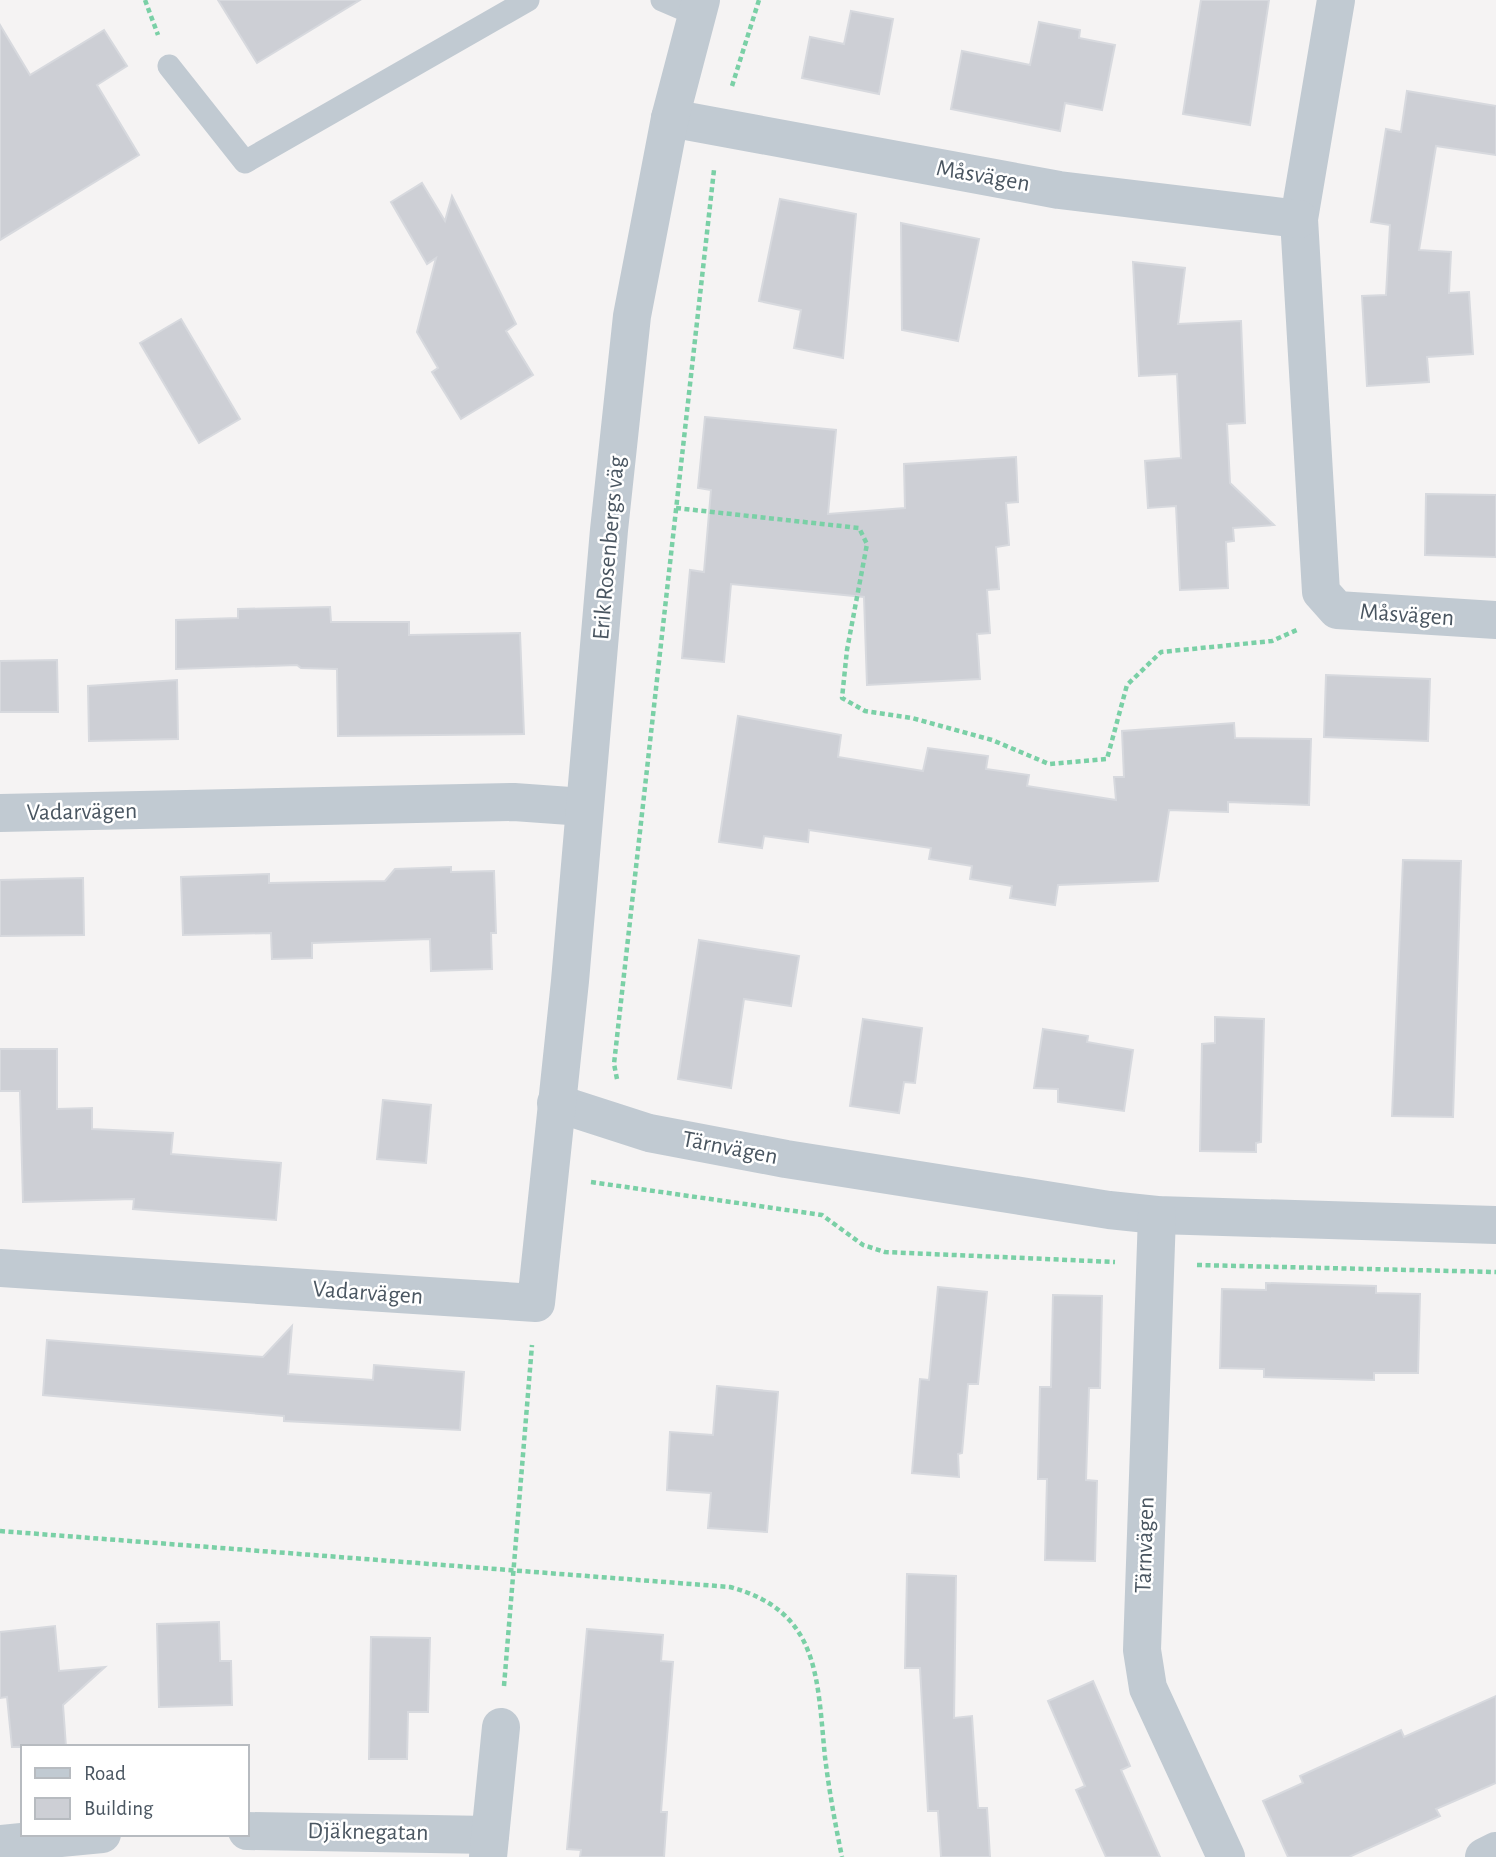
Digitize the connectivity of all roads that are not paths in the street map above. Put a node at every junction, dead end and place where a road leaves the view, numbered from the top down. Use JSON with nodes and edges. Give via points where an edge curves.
{"nodes":[{"id":1,"x":528,"y":0,"type":"edge"},
{"id":2,"x":662,"y":0,"type":"edge"},
{"id":3,"x":1336,"y":0,"type":"edge"},
{"id":4,"x":699,"y":8,"type":"edge"},
{"id":5,"x":169,"y":66,"type":"dead end"},
{"id":6,"x":670,"y":118,"type":"junction"},
{"id":7,"x":1299,"y":219,"type":"junction"},
{"id":8,"x":1496,"y":620,"type":"edge"},
{"id":9,"x":584,"y":807,"type":"junction"},
{"id":10,"x":0,"y":813,"type":"edge"},
{"id":11,"x":556,"y":1103,"type":"junction"},
{"id":12,"x":1157,"y":1215,"type":"junction"},
{"id":13,"x":1496,"y":1225,"type":"edge"},
{"id":14,"x":0,"y":1268,"type":"edge"},
{"id":15,"x":501,"y":1727,"type":"road end"},
{"id":16,"x":248,"y":1831,"type":"edge"},
{"id":17,"x":82,"y":1836,"type":"edge"},
{"id":18,"x":0,"y":1844,"type":"edge"},
{"id":19,"x":489,"y":1846,"type":"edge"},
{"id":20,"x":1496,"y":1852,"type":"edge"},
{"id":21,"x":1226,"y":1857,"type":"edge"},
{"id":22,"x":1484,"y":1857,"type":"edge"}],
"edges":[{"from":1,"to":5,"type":"lane","via":[[245,162]]},
{"from":2,"to":4,"type":"lane"},
{"from":3,"to":7,"type":"street","name":"Måsvägen"},
{"from":4,"to":6,"type":"street","name":"Erik Rosenbergs väg"},
{"from":6,"to":7,"type":"street","name":"Måsvägen","via":[[1059,190]]},
{"from":6,"to":9,"type":"street","name":"Erik Rosenbergs väg","via":[[632,316]]},
{"from":7,"to":8,"type":"street","name":"Måsvägen","via":[[1321,592],[1337,610]]},
{"from":9,"to":10,"type":"street","name":"Vadarvägen","via":[[514,802]]},
{"from":9,"to":11,"type":"street","name":"Erik Rosenbergs väg"},
{"from":11,"to":12,"type":"street","name":"Tärnvägen","via":[[649,1133],[761,1154]]},
{"from":11,"to":14,"type":"street","name":"Vadarvägen","via":[[536,1303]]},
{"from":12,"to":13,"type":"street","name":"Tärnvägen"},
{"from":12,"to":21,"type":"street","name":"Tärnvägen","via":[[1142,1650],[1149,1688]]},
{"from":15,"to":19,"type":"street"},
{"from":16,"to":19,"type":"street","name":"Djäknegatan"},
{"from":17,"to":18,"type":"street"},
{"from":20,"to":22,"type":"street"}]}
